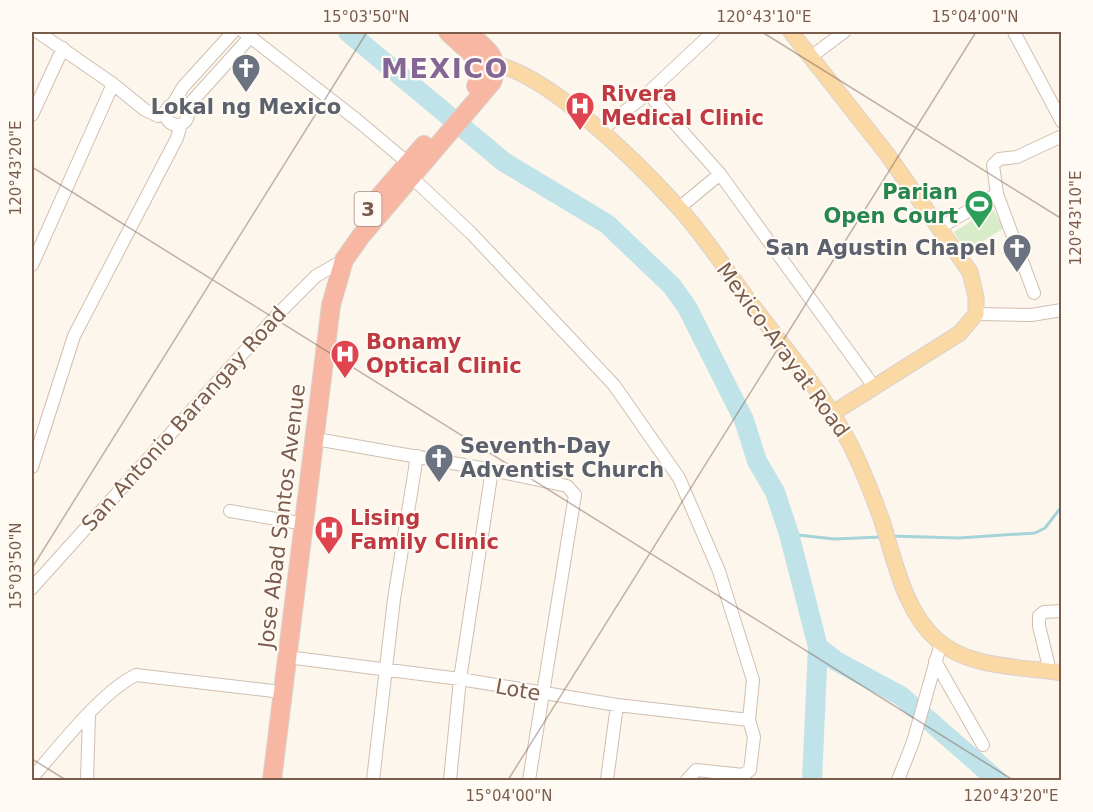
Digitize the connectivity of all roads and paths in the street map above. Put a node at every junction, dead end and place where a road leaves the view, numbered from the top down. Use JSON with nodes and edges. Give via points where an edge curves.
{"nodes":[{"id":1,"x":38,"y":32,"type":"edge"},
{"id":2,"x":232,"y":32,"type":"edge"},
{"id":3,"x":448,"y":32,"type":"edge"},
{"id":4,"x":466,"y":32,"type":"edge"},
{"id":5,"x":713,"y":32,"type":"edge"},
{"id":6,"x":791,"y":32,"type":"edge"},
{"id":7,"x":844,"y":32,"type":"edge"},
{"id":8,"x":1014,"y":32,"type":"edge"},
{"id":9,"x":248,"y":34,"type":"edge"},
{"id":10,"x":63,"y":48,"type":"junction"},
{"id":11,"x":812,"y":56,"type":"junction"},
{"id":12,"x":488,"y":63,"type":"junction"},
{"id":13,"x":113,"y":84,"type":"junction"},
{"id":14,"x":648,"y":93,"type":"junction"},
{"id":15,"x":170,"y":108,"type":"junction"},
{"id":16,"x":186,"y":108,"type":"junction"},
{"id":17,"x":32,"y":115,"type":"edge"},
{"id":18,"x":1062,"y":122,"type":"edge"},
{"id":19,"x":181,"y":124,"type":"junction"},
{"id":20,"x":600,"y":131,"type":"junction"},
{"id":21,"x":1062,"y":136,"type":"edge"},
{"id":22,"x":411,"y":171,"type":"junction"},
{"id":23,"x":720,"y":174,"type":"junction"},
{"id":24,"x":997,"y":194,"type":"junction"},
{"id":25,"x":679,"y":208,"type":"junction"},
{"id":26,"x":939,"y":228,"type":"junction"},
{"id":27,"x":344,"y":260,"type":"junction"},
{"id":28,"x":32,"y":265,"type":"edge"},
{"id":29,"x":1034,"y":293,"type":"dead end"},
{"id":30,"x":1062,"y":310,"type":"edge"},
{"id":31,"x":976,"y":314,"type":"junction"},
{"id":32,"x":875,"y":388,"type":"junction"},
{"id":33,"x":833,"y":413,"type":"junction"},
{"id":34,"x":316,"y":439,"type":"junction"},
{"id":35,"x":417,"y":456,"type":"junction"},
{"id":36,"x":32,"y":467,"type":"edge"},
{"id":37,"x":492,"y":470,"type":"junction"},
{"id":38,"x":230,"y":511,"type":"dead end"},
{"id":39,"x":305,"y":524,"type":"junction"},
{"id":40,"x":32,"y":588,"type":"edge"},
{"id":41,"x":1062,"y":611,"type":"edge"},
{"id":42,"x":941,"y":643,"type":"junction"},
{"id":43,"x":287,"y":657,"type":"junction"},
{"id":44,"x":934,"y":661,"type":"junction"},
{"id":45,"x":384,"y":671,"type":"junction"},
{"id":46,"x":1056,"y":672,"type":"edge"},
{"id":47,"x":460,"y":680,"type":"junction"},
{"id":48,"x":282,"y":692,"type":"junction"},
{"id":49,"x":541,"y":694,"type":"junction"},
{"id":50,"x":617,"y":705,"type":"junction"},
{"id":51,"x":89,"y":715,"type":"junction"},
{"id":52,"x":749,"y":720,"type":"junction"},
{"id":53,"x":983,"y":745,"type":"dead end"},
{"id":54,"x":32,"y":778,"type":"edge"},
{"id":55,"x":87,"y":780,"type":"edge"},
{"id":56,"x":272,"y":780,"type":"edge"},
{"id":57,"x":373,"y":780,"type":"edge"},
{"id":58,"x":450,"y":780,"type":"edge"},
{"id":59,"x":529,"y":780,"type":"edge"},
{"id":60,"x":607,"y":780,"type":"edge"},
{"id":61,"x":687,"y":780,"type":"edge"},
{"id":62,"x":898,"y":780,"type":"edge"}],
"edges":[{"from":1,"to":10,"type":"street"},
{"from":2,"to":15,"type":"street","via":[[183,87]]},
{"from":3,"to":12,"type":"highway"},
{"from":4,"to":12,"type":"highway","via":[[492,53]]},
{"from":5,"to":14,"type":"street"},
{"from":6,"to":11,"type":"main road"},
{"from":7,"to":11,"type":"street"},
{"from":8,"to":18,"type":"street"},
{"from":9,"to":16,"type":"street"},
{"from":9,"to":22,"type":"street"},
{"from":10,"to":13,"type":"street"},
{"from":10,"to":17,"type":"street"},
{"from":11,"to":26,"type":"main road"},
{"from":12,"to":20,"type":"main road","name":"Mexico-Arayat Road","via":[[513,68]]},
{"from":12,"to":22,"type":"highway","name":"Jose Abad Santos Avenue","number":"3","via":[[492,82],[474,96]]},
{"from":13,"to":15,"type":"street","via":[[151,114],[158,116]]},
{"from":13,"to":28,"type":"street"},
{"from":14,"to":20,"type":"street"},
{"from":14,"to":23,"type":"street"},
{"from":15,"to":16,"type":"street","via":[[183,104]]},
{"from":15,"to":19,"type":"street","via":[[170,122]]},
{"from":16,"to":19,"type":"street","via":[[188,117]]},
{"from":19,"to":36,"type":"street","via":[[74,336]]},
{"from":20,"to":25,"type":"main road","name":"Mexico-Arayat Road"},
{"from":21,"to":24,"type":"street","via":[[1017,158],[996,161],[993,177]]},
{"from":22,"to":27,"type":"highway","name":"Jose Abad Santos Avenue","number":"3"},
{"from":22,"to":52,"type":"street","via":[[614,385],[679,478],[719,571],[749,663],[753,680]]},
{"from":23,"to":25,"type":"street"},
{"from":23,"to":32,"type":"street"},
{"from":24,"to":26,"type":"street"},
{"from":24,"to":29,"type":"street"},
{"from":25,"to":33,"type":"main road","name":"Mexico-Arayat Road"},
{"from":26,"to":31,"type":"main road","via":[[970,272]]},
{"from":27,"to":34,"type":"highway","name":"Jose Abad Santos Avenue","number":"3","via":[[331,305]]},
{"from":27,"to":40,"type":"street","name":"San Antonio Barangay Road","via":[[316,276],[279,313]]},
{"from":30,"to":31,"type":"street","via":[[1031,315]]},
{"from":31,"to":32,"type":"main road","via":[[960,333]]},
{"from":32,"to":33,"type":"main road"},
{"from":33,"to":42,"type":"main road","name":"Mexico-Arayat Road","via":[[861,468],[906,593],[918,616]]},
{"from":34,"to":35,"type":"street"},
{"from":34,"to":39,"type":"highway","name":"Jose Abad Santos Avenue","number":"3"},
{"from":35,"to":37,"type":"street"},
{"from":35,"to":45,"type":"street"},
{"from":37,"to":47,"type":"street"},
{"from":37,"to":49,"type":"street","via":[[567,486],[575,495]]},
{"from":38,"to":39,"type":"street"},
{"from":39,"to":43,"type":"highway","name":"Jose Abad Santos Avenue","number":"3"},
{"from":41,"to":46,"type":"street","via":[[1039,616]]},
{"from":42,"to":44,"type":"street"},
{"from":42,"to":46,"type":"main road","name":"Mexico-Arayat Road","via":[[982,662]]},
{"from":43,"to":45,"type":"street","name":"Lote"},
{"from":43,"to":48,"type":"highway","name":"Jose Abad Santos Avenue","number":"3"},
{"from":44,"to":53,"type":"street"},
{"from":44,"to":62,"type":"street"},
{"from":45,"to":47,"type":"street","name":"Lote"},
{"from":45,"to":57,"type":"street"},
{"from":47,"to":49,"type":"street","name":"Lote"},
{"from":47,"to":58,"type":"street"},
{"from":48,"to":51,"type":"street","via":[[136,675]]},
{"from":48,"to":56,"type":"highway","name":"Jose Abad Santos Avenue","number":"3"},
{"from":49,"to":50,"type":"street","name":"Lote"},
{"from":49,"to":59,"type":"street"},
{"from":50,"to":52,"type":"street","name":"Lote"},
{"from":50,"to":60,"type":"street"},
{"from":51,"to":54,"type":"street"},
{"from":51,"to":55,"type":"street"},
{"from":52,"to":61,"type":"street","via":[[754,737],[747,773],[696,770]]}]}
